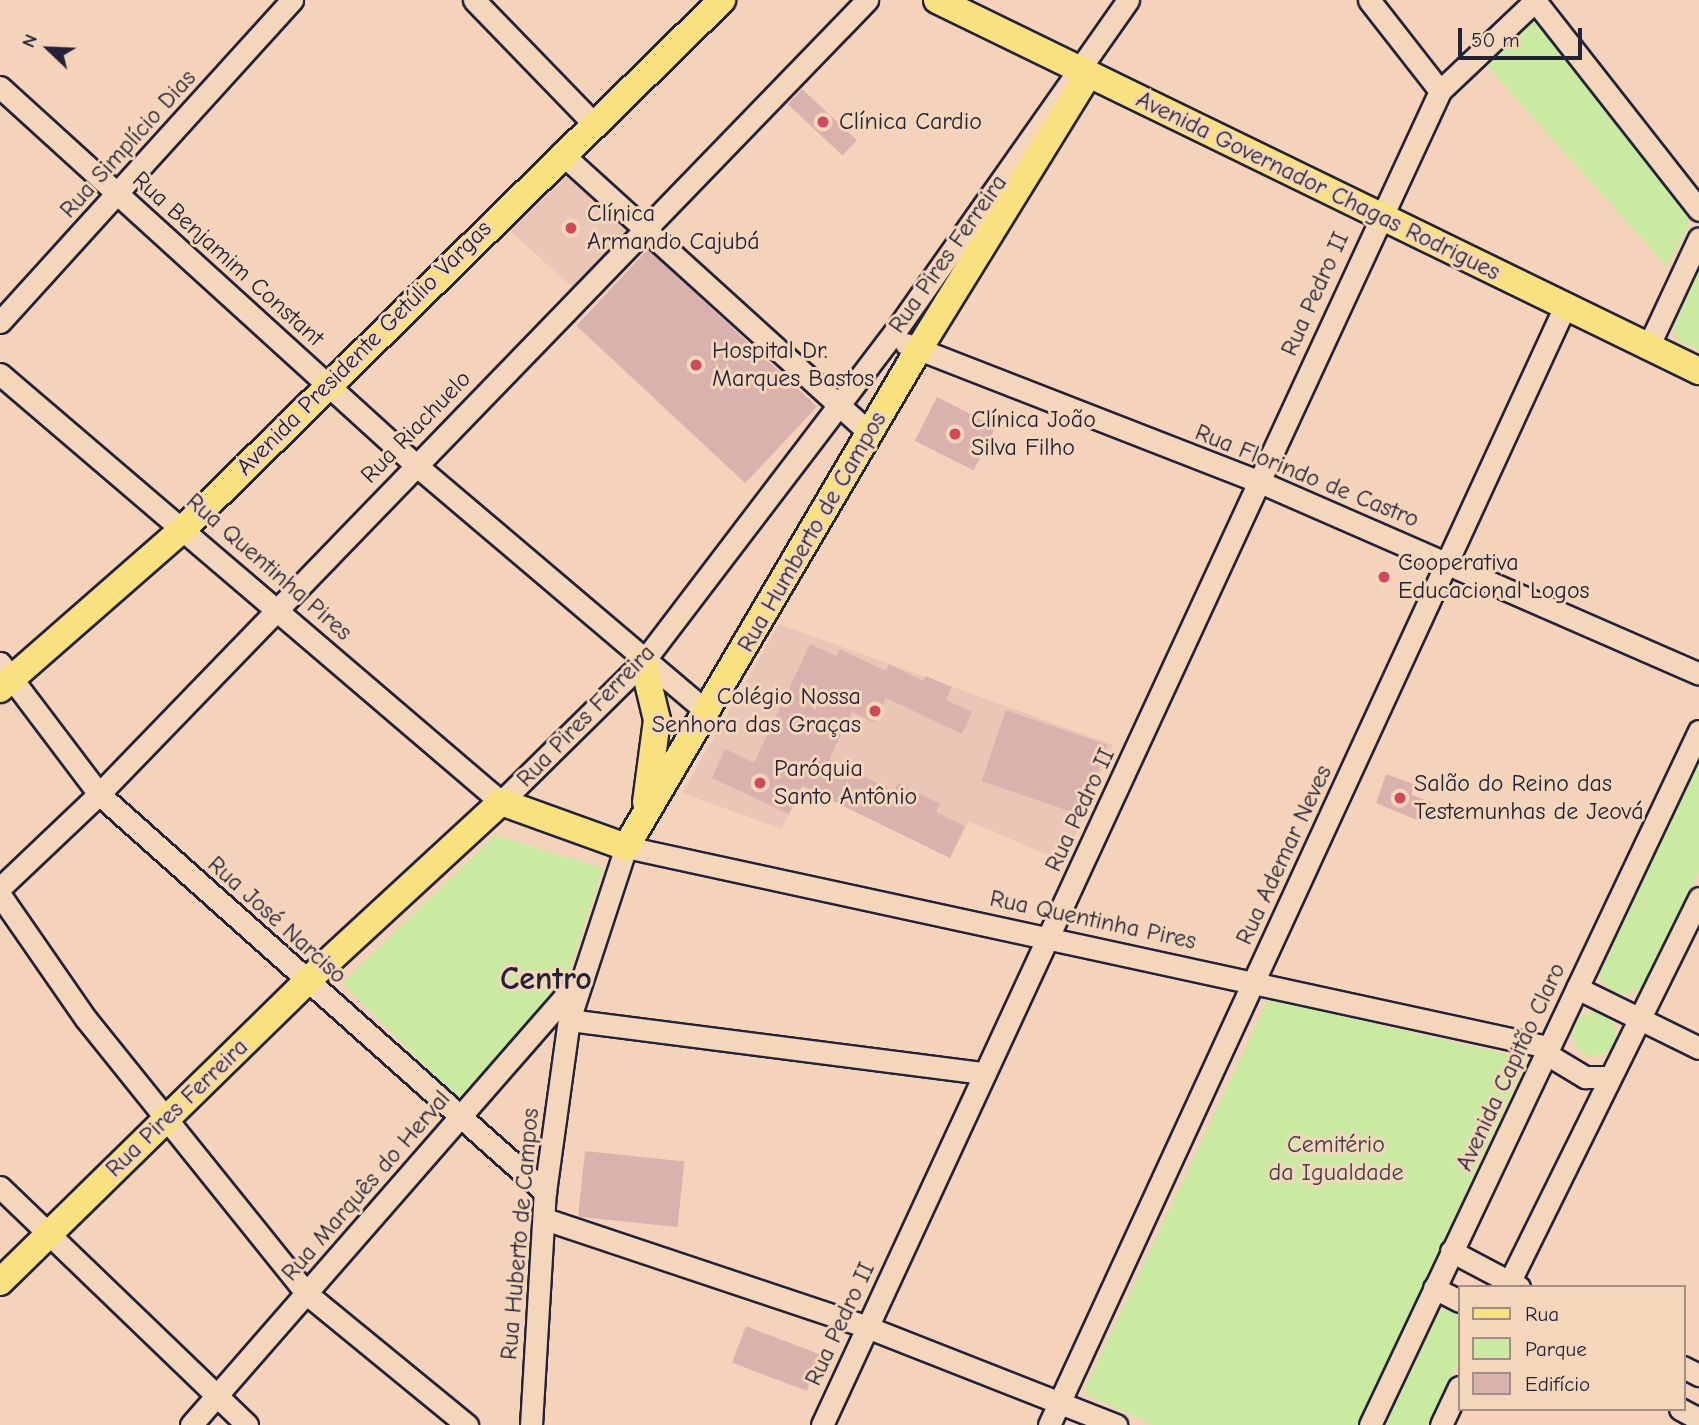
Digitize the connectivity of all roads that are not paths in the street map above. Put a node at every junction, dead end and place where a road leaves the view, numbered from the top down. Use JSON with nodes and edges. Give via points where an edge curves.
{"nodes":[{"id":1,"x":292,"y":0,"type":"edge"},
{"id":2,"x":474,"y":0,"type":"edge"},
{"id":3,"x":722,"y":0,"type":"edge"},
{"id":4,"x":867,"y":0,"type":"edge"},
{"id":5,"x":937,"y":0,"type":"edge"},
{"id":6,"x":1128,"y":0,"type":"edge"},
{"id":7,"x":1369,"y":0,"type":"edge"},
{"id":8,"x":1536,"y":1,"type":"edge"},
{"id":9,"x":1086,"y":66,"type":"junction"},
{"id":10,"x":0,"y":87,"type":"edge"},
{"id":11,"x":1440,"y":91,"type":"junction"},
{"id":12,"x":593,"y":123,"type":"junction"},
{"id":13,"x":561,"y":153,"type":"junction"},
{"id":14,"x":118,"y":195,"type":"junction"},
{"id":15,"x":1699,"y":210,"type":"edge"},
{"id":16,"x":1379,"y":214,"type":"junction"},
{"id":17,"x":644,"y":228,"type":"junction"},
{"id":18,"x":1699,"y":238,"type":"edge"},
{"id":19,"x":1565,"y":306,"type":"junction"},
{"id":20,"x":0,"y":322,"type":"edge"},
{"id":21,"x":894,"y":333,"type":"junction"},
{"id":22,"x":1648,"y":347,"type":"junction"},
{"id":23,"x":917,"y":352,"type":"junction"},
{"id":24,"x":1699,"y":371,"type":"edge"},
{"id":25,"x":0,"y":374,"type":"edge"},
{"id":26,"x":327,"y":384,"type":"junction"},
{"id":27,"x":836,"y":405,"type":"junction"},
{"id":28,"x":870,"y":433,"type":"junction"},
{"id":29,"x":417,"y":466,"type":"junction"},
{"id":30,"x":1260,"y":482,"type":"junction"},
{"id":31,"x":184,"y":528,"type":"junction"},
{"id":32,"x":1447,"y":562,"type":"junction"},
{"id":33,"x":276,"y":609,"type":"junction"},
{"id":34,"x":643,"y":662,"type":"junction"},
{"id":35,"x":1699,"y":674,"type":"edge"},
{"id":36,"x":3,"y":677,"type":"edge"},
{"id":37,"x":707,"y":712,"type":"junction"},
{"id":38,"x":1699,"y":731,"type":"edge"},
{"id":39,"x":99,"y":794,"type":"junction"},
{"id":40,"x":501,"y":802,"type":"junction"},
{"id":41,"x":643,"y":818,"type":"junction"},
{"id":42,"x":626,"y":847,"type":"junction"},
{"id":43,"x":0,"y":888,"type":"edge"},
{"id":44,"x":0,"y":895,"type":"edge"},
{"id":45,"x":1699,"y":898,"type":"edge"},
{"id":46,"x":1051,"y":937,"type":"junction"},
{"id":47,"x":579,"y":981,"type":"junction"},
{"id":48,"x":306,"y":982,"type":"junction"},
{"id":49,"x":1254,"y":983,"type":"junction"},
{"id":50,"x":1577,"y":988,"type":"junction"},
{"id":51,"x":1639,"y":1018,"type":"junction"},
{"id":52,"x":569,"y":1020,"type":"junction"},
{"id":53,"x":1699,"y":1048,"type":"edge"},
{"id":54,"x":1546,"y":1050,"type":"junction"},
{"id":55,"x":985,"y":1073,"type":"junction"},
{"id":56,"x":1609,"y":1077,"type":"junction"},
{"id":57,"x":164,"y":1120,"type":"junction"},
{"id":58,"x":459,"y":1121,"type":"junction"},
{"id":59,"x":0,"y":1187,"type":"edge"},
{"id":60,"x":545,"y":1192,"type":"junction"},
{"id":61,"x":545,"y":1219,"type":"junction"},
{"id":62,"x":48,"y":1232,"type":"junction"},
{"id":63,"x":1451,"y":1251,"type":"junction"},
{"id":64,"x":0,"y":1282,"type":"edge"},
{"id":65,"x":1512,"y":1285,"type":"edge"},
{"id":66,"x":1434,"y":1288,"type":"junction"},
{"id":67,"x":307,"y":1294,"type":"junction"},
{"id":68,"x":1458,"y":1300,"type":"edge"},
{"id":69,"x":867,"y":1327,"type":"junction"},
{"id":70,"x":1458,"y":1389,"type":"edge"},
{"id":71,"x":215,"y":1397,"type":"junction"},
{"id":72,"x":1061,"y":1399,"type":"junction"},
{"id":73,"x":191,"y":1425,"type":"edge"},
{"id":74,"x":247,"y":1425,"type":"edge"},
{"id":75,"x":467,"y":1425,"type":"edge"},
{"id":76,"x":531,"y":1425,"type":"edge"},
{"id":77,"x":822,"y":1425,"type":"edge"},
{"id":78,"x":1049,"y":1425,"type":"edge"},
{"id":79,"x":1116,"y":1425,"type":"edge"},
{"id":80,"x":1370,"y":1425,"type":"edge"},
{"id":81,"x":1441,"y":1425,"type":"edge"}],
"edges":[{"from":1,"to":14,"type":"street","name":"Rua Simplício Dias"},
{"from":2,"to":12,"type":"street"},
{"from":3,"to":12,"type":"main road","name":"Avenida Presidente Getúlio Vargas"},
{"from":4,"to":17,"type":"street","name":"Rua Riachuelo"},
{"from":5,"to":9,"type":"main road","name":"Avenida Governador Chagas Rodrigues"},
{"from":6,"to":9,"type":"street","name":"Rua Pires Ferreira"},
{"from":7,"to":11,"type":"street"},
{"from":8,"to":11,"type":"street"},
{"from":8,"to":15,"type":"street"},
{"from":9,"to":16,"type":"main road","name":"Avenida Governador Chagas Rodrigues"},
{"from":9,"to":21,"type":"street","name":"Rua Pires Ferreira"},
{"from":9,"to":23,"type":"main road","name":"Rua Humberto de Campos"},
{"from":10,"to":14,"type":"street","name":"Rua Benjamim Constant"},
{"from":11,"to":16,"type":"street","name":"Rua Pedro II"},
{"from":12,"to":13,"type":"main road","name":"Avenida Presidente Getúlio Vargas"},
{"from":13,"to":17,"type":"street"},
{"from":13,"to":26,"type":"main road","name":"Avenida Presidente Getúlio Vargas"},
{"from":14,"to":20,"type":"street","name":"Rua Simplício Dias"},
{"from":14,"to":26,"type":"street","name":"Rua Benjamim Constant"},
{"from":16,"to":19,"type":"main road","name":"Avenida Governador Chagas Rodrigues"},
{"from":16,"to":30,"type":"street","name":"Rua Pedro II"},
{"from":17,"to":27,"type":"street"},
{"from":17,"to":29,"type":"street","name":"Rua Riachuelo"},
{"from":18,"to":22,"type":"street"},
{"from":19,"to":22,"type":"main road","name":"Avenida Governador Chagas Rodrigues"},
{"from":19,"to":32,"type":"street","name":"Rua Ademar Neves"},
{"from":21,"to":23,"type":"street","name":"Rua Florindo de Castro"},
{"from":21,"to":27,"type":"street","name":"Rua Pires Ferreira"},
{"from":22,"to":24,"type":"main road","name":"Avenida Governador Chagas Rodrigues"},
{"from":23,"to":28,"type":"main road","name":"Rua Humberto de Campos"},
{"from":23,"to":30,"type":"street","name":"Rua Florindo de Castro"},
{"from":25,"to":31,"type":"street","name":"Rua Quentinha Pires"},
{"from":26,"to":29,"type":"street","name":"Rua Benjamim Constant"},
{"from":26,"to":31,"type":"main road","name":"Avenida Presidente Getúlio Vargas"},
{"from":27,"to":28,"type":"street"},
{"from":27,"to":34,"type":"street","name":"Rua Pires Ferreira"},
{"from":28,"to":37,"type":"main road","name":"Rua Humberto de Campos"},
{"from":29,"to":33,"type":"street","name":"Rua Riachuelo"},
{"from":29,"to":34,"type":"street","name":"Rua Benjamim Constant"},
{"from":30,"to":32,"type":"street","name":"Rua Florindo de Castro"},
{"from":30,"to":46,"type":"street","name":"Rua Pedro II"},
{"from":31,"to":33,"type":"street","name":"Rua Quentinha Pires"},
{"from":31,"to":36,"type":"main road","name":"Avenida Presidente Getúlio Vargas"},
{"from":32,"to":35,"type":"street","name":"Rua Florindo de Castro"},
{"from":32,"to":49,"type":"street","name":"Rua Ademar Neves"},
{"from":33,"to":39,"type":"street","name":"Rua Riachuelo"},
{"from":33,"to":40,"type":"street","name":"Rua Quentinha Pires"},
{"from":34,"to":37,"type":"street","name":"Rua Benjamim Constant"},
{"from":34,"to":40,"type":"street","name":"Rua Pires Ferreira"},
{"from":34,"to":41,"type":"main road","via":[[657,720]]},
{"from":36,"to":39,"type":"street","name":"Rua José Narciso"},
{"from":37,"to":41,"type":"main road","name":"Rua Humberto de Campos"},
{"from":38,"to":50,"type":"street","name":"Avenida Capitão Claro"},
{"from":39,"to":43,"type":"street","name":"Rua Riachuelo"},
{"from":39,"to":48,"type":"street","name":"Rua José Narciso"},
{"from":40,"to":42,"type":"main road"},
{"from":40,"to":48,"type":"main road","name":"Rua Pires Ferreira"},
{"from":41,"to":42,"type":"main road","name":"Rua Humberto de Campos"},
{"from":42,"to":46,"type":"street","name":"Rua Quentinha Pires"},
{"from":42,"to":47,"type":"street","name":"Rua Huberto de Campos"},
{"from":44,"to":57,"type":"street"},
{"from":45,"to":51,"type":"street"},
{"from":46,"to":49,"type":"street","name":"Rua Quentinha Pires"},
{"from":46,"to":55,"type":"street","name":"Rua Pedro II"},
{"from":47,"to":52,"type":"street","name":"Rua Huberto de Campos"},
{"from":47,"to":58,"type":"street","name":"Rua Marquês do Herval"},
{"from":48,"to":57,"type":"main road","name":"Rua Pires Ferreira"},
{"from":48,"to":58,"type":"street","name":"Rua José Narciso"},
{"from":49,"to":54,"type":"street","name":"Rua Quentinha Pires"},
{"from":49,"to":72,"type":"street","name":"Rua Ademar Neves"},
{"from":50,"to":51,"type":"street"},
{"from":50,"to":54,"type":"street","name":"Avenida Capitão Claro"},
{"from":51,"to":53,"type":"street"},
{"from":51,"to":56,"type":"street"},
{"from":52,"to":55,"type":"street"},
{"from":52,"to":60,"type":"street","name":"Rua Huberto de Campos"},
{"from":54,"to":56,"type":"street","name":"Rua Quentinha Pires","via":[[1585,1077]]},
{"from":54,"to":63,"type":"street","name":"Avenida Capitão Claro"},
{"from":55,"to":69,"type":"street","name":"Rua Pedro II"},
{"from":56,"to":65,"type":"street"},
{"from":57,"to":62,"type":"main road","name":"Rua Pires Ferreira"},
{"from":57,"to":67,"type":"street"},
{"from":58,"to":60,"type":"street","name":"Rua José Narciso"},
{"from":58,"to":67,"type":"street","name":"Rua Marquês do Herval"},
{"from":59,"to":62,"type":"street"},
{"from":60,"to":61,"type":"street","name":"Rua Huberto de Campos"},
{"from":61,"to":69,"type":"street"},
{"from":61,"to":76,"type":"street","name":"Rua Huberto de Campos"},
{"from":62,"to":64,"type":"main road","name":"Rua Pires Ferreira"},
{"from":62,"to":71,"type":"street"},
{"from":63,"to":65,"type":"street"},
{"from":63,"to":66,"type":"street","name":"Avenida Capitão Claro"},
{"from":66,"to":68,"type":"street"},
{"from":66,"to":80,"type":"street","name":"Avenida Capitão Claro"},
{"from":67,"to":71,"type":"street","name":"Rua Marquês do Herval"},
{"from":67,"to":75,"type":"street"},
{"from":69,"to":72,"type":"street"},
{"from":69,"to":77,"type":"street","name":"Rua Pedro II"},
{"from":70,"to":81,"type":"street"},
{"from":71,"to":73,"type":"street","name":"Rua Marquês do Herval"},
{"from":71,"to":74,"type":"street"},
{"from":72,"to":78,"type":"street","name":"Rua Ademar Neves"},
{"from":72,"to":79,"type":"street"}]}
